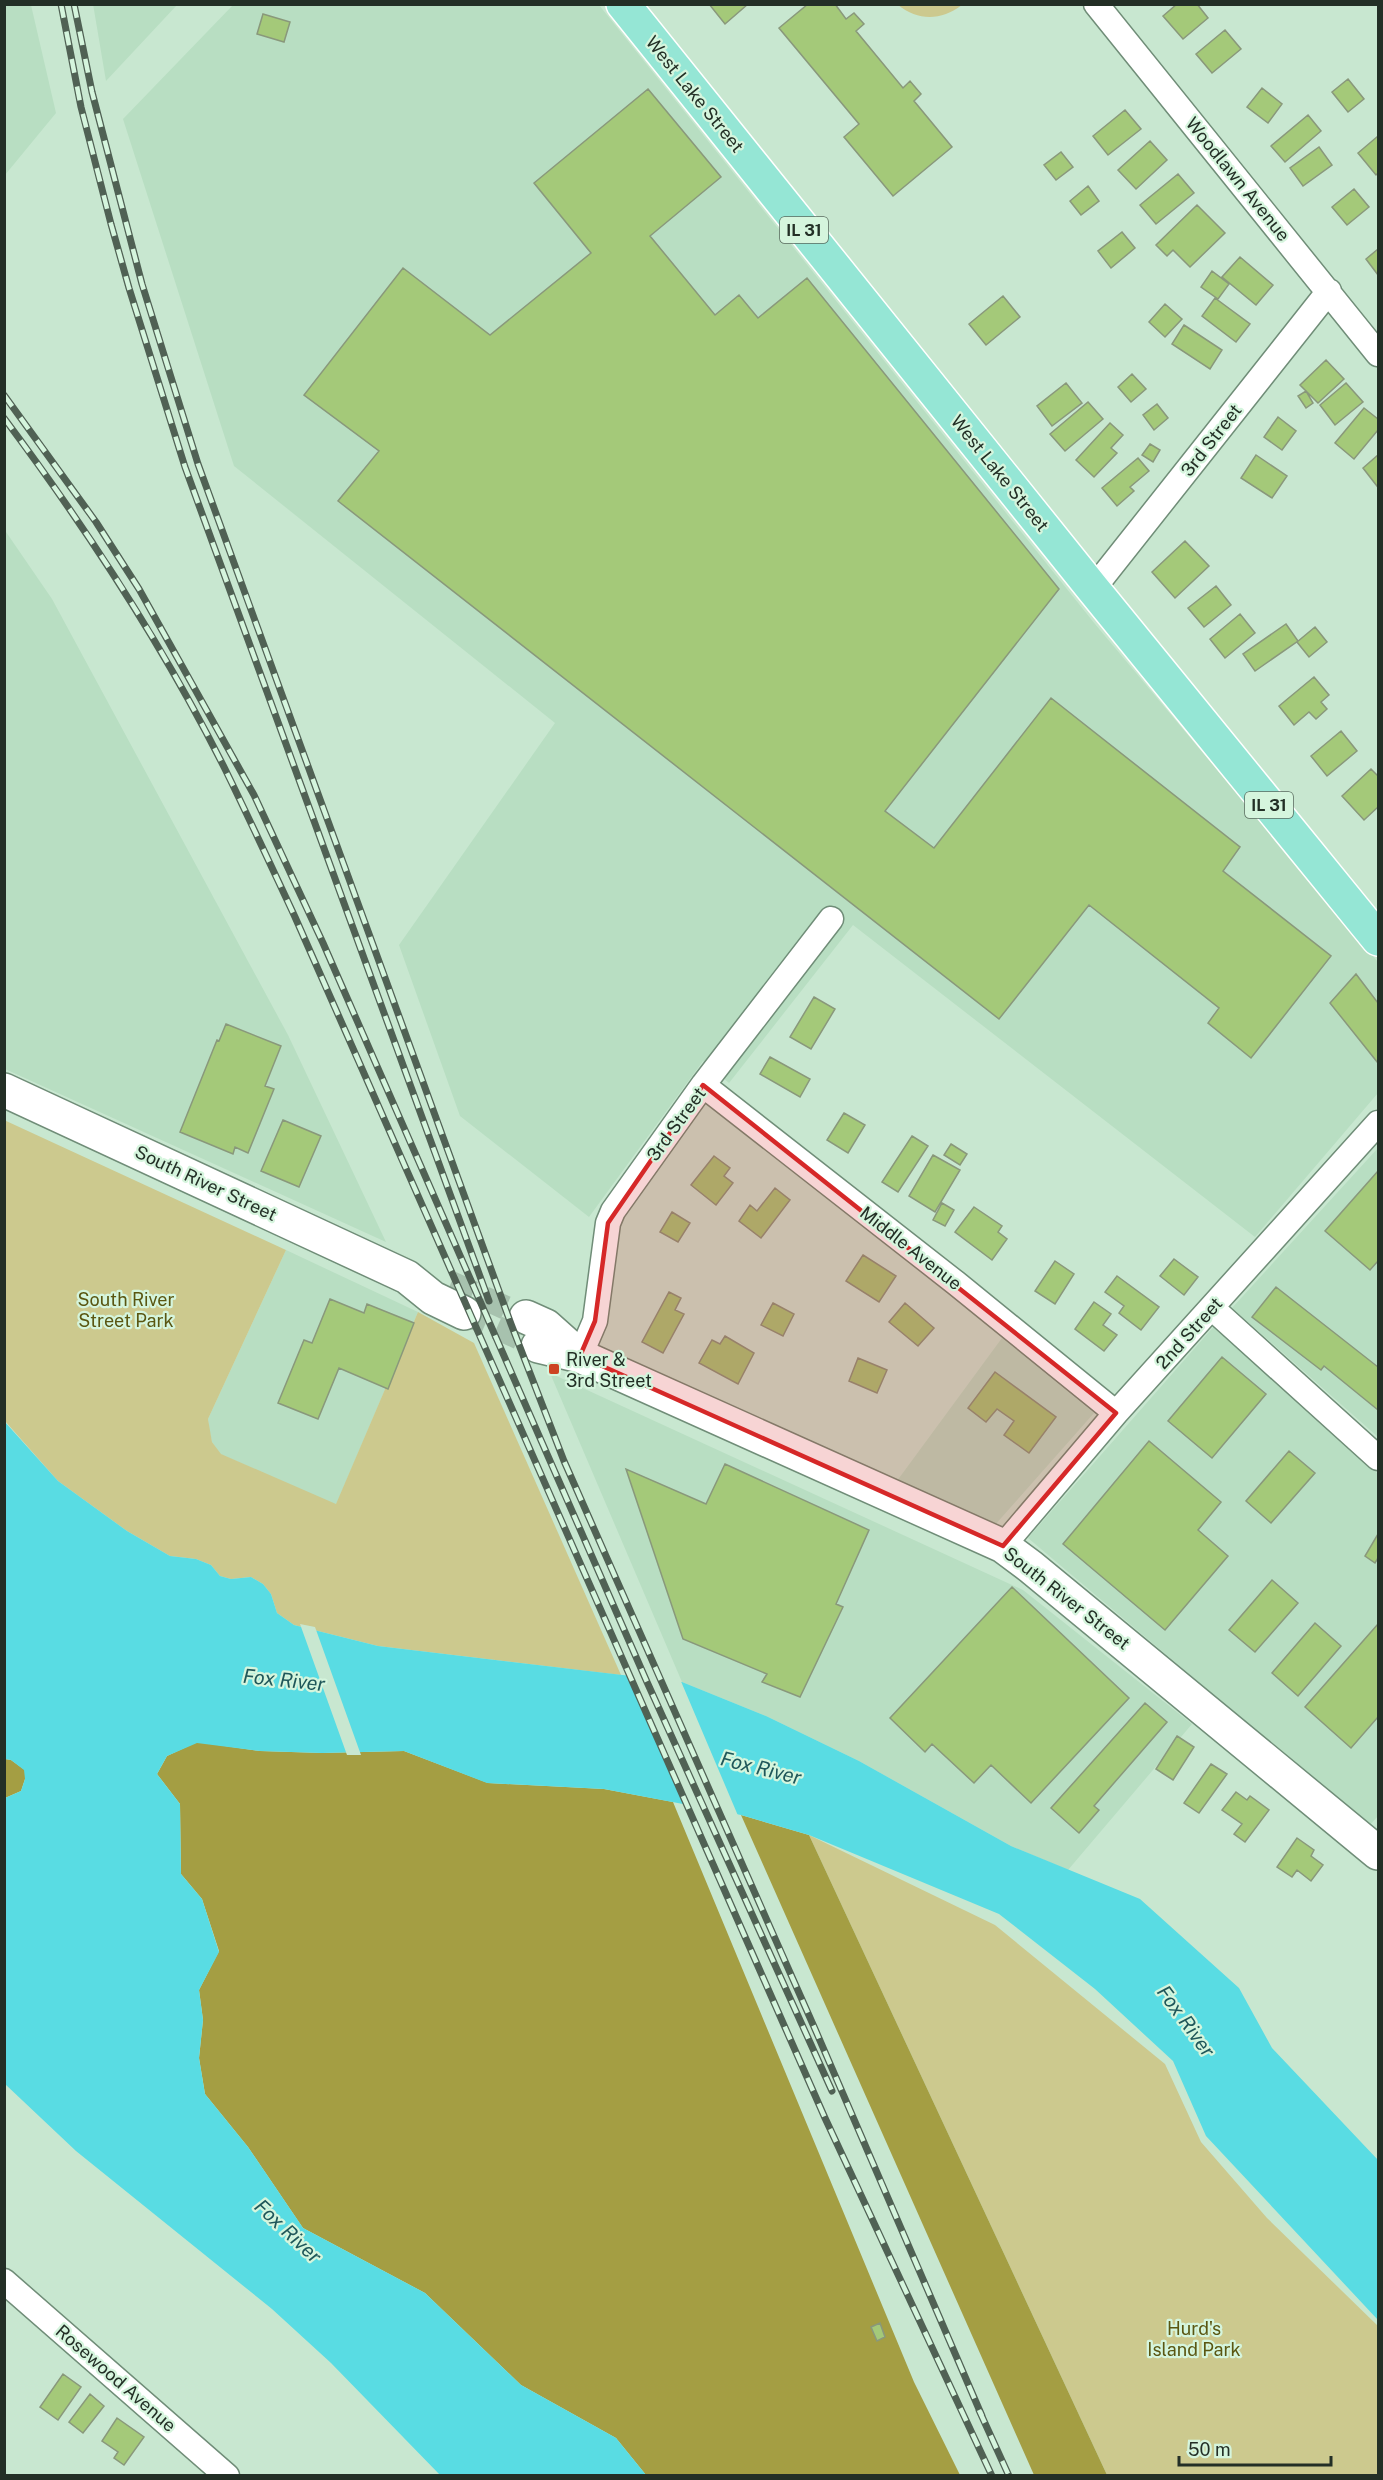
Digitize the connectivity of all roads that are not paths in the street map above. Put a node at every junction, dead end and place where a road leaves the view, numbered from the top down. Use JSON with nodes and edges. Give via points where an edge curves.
{"nodes":[{"id":1,"x":623,"y":4,"type":"edge"},
{"id":2,"x":1096,"y":4,"type":"edge"},
{"id":3,"x":1329,"y":291,"type":"junction"},
{"id":4,"x":1378,"y":354,"type":"edge"},
{"id":5,"x":1093,"y":589,"type":"junction"},
{"id":6,"x":831,"y":919,"type":"dead end"},
{"id":7,"x":1378,"y":939,"type":"edge"},
{"id":8,"x":704,"y":1085,"type":"junction"},
{"id":9,"x":4,"y":1090,"type":"edge"},
{"id":10,"x":1378,"y":1123,"type":"edge"},
{"id":11,"x":407,"y":1277,"type":"junction"},
{"id":12,"x":451,"y":1282,"type":"tunnel mouth"},
{"id":13,"x":1212,"y":1308,"type":"junction"},
{"id":14,"x":464,"y":1313,"type":"tunnel mouth"},
{"id":15,"x":532,"y":1332,"type":"tunnel mouth"},
{"id":16,"x":580,"y":1356,"type":"junction"},
{"id":17,"x":1116,"y":1413,"type":"junction"},
{"id":18,"x":1378,"y":1458,"type":"edge"},
{"id":19,"x":1003,"y":1546,"type":"junction"},
{"id":20,"x":1378,"y":1853,"type":"edge"},
{"id":21,"x":4,"y":2281,"type":"edge"},
{"id":22,"x":227,"y":2475,"type":"edge"}],
"edges":[{"from":1,"to":5,"type":"main road","name":"West Lake Street","number":"IL 31"},
{"from":2,"to":3,"type":"street","name":"Woodlawn Avenue"},
{"from":3,"to":4,"type":"street","name":"Woodlawn Avenue"},
{"from":3,"to":5,"type":"street","name":"3rd Street"},
{"from":5,"to":7,"type":"main road","name":"West Lake Street","number":"IL 31"},
{"from":6,"to":8,"type":"street","name":"3rd Street"},
{"from":8,"to":16,"type":"street","name":"3rd Street","via":[[613,1211],[595,1321]]},
{"from":8,"to":17,"type":"street","name":"Middle Avenue"},
{"from":9,"to":11,"type":"street","name":"South River Street"},
{"from":10,"to":13,"type":"street","name":"2nd Street"},
{"from":11,"to":12,"type":"street","name":"South River Street"},
{"from":11,"to":14,"type":"street","name":"South River Street","via":[[433,1298]]},
{"from":13,"to":17,"type":"street","name":"2nd Street"},
{"from":13,"to":18,"type":"street"},
{"from":15,"to":16,"type":"street","name":"South River Street","via":[[546,1326]]},
{"from":16,"to":19,"type":"street","name":"South River Street"},
{"from":17,"to":19,"type":"street","name":"2nd Street"},
{"from":19,"to":20,"type":"street","name":"South River Street"},
{"from":21,"to":22,"type":"street","name":"Rosewood Avenue"}]}
